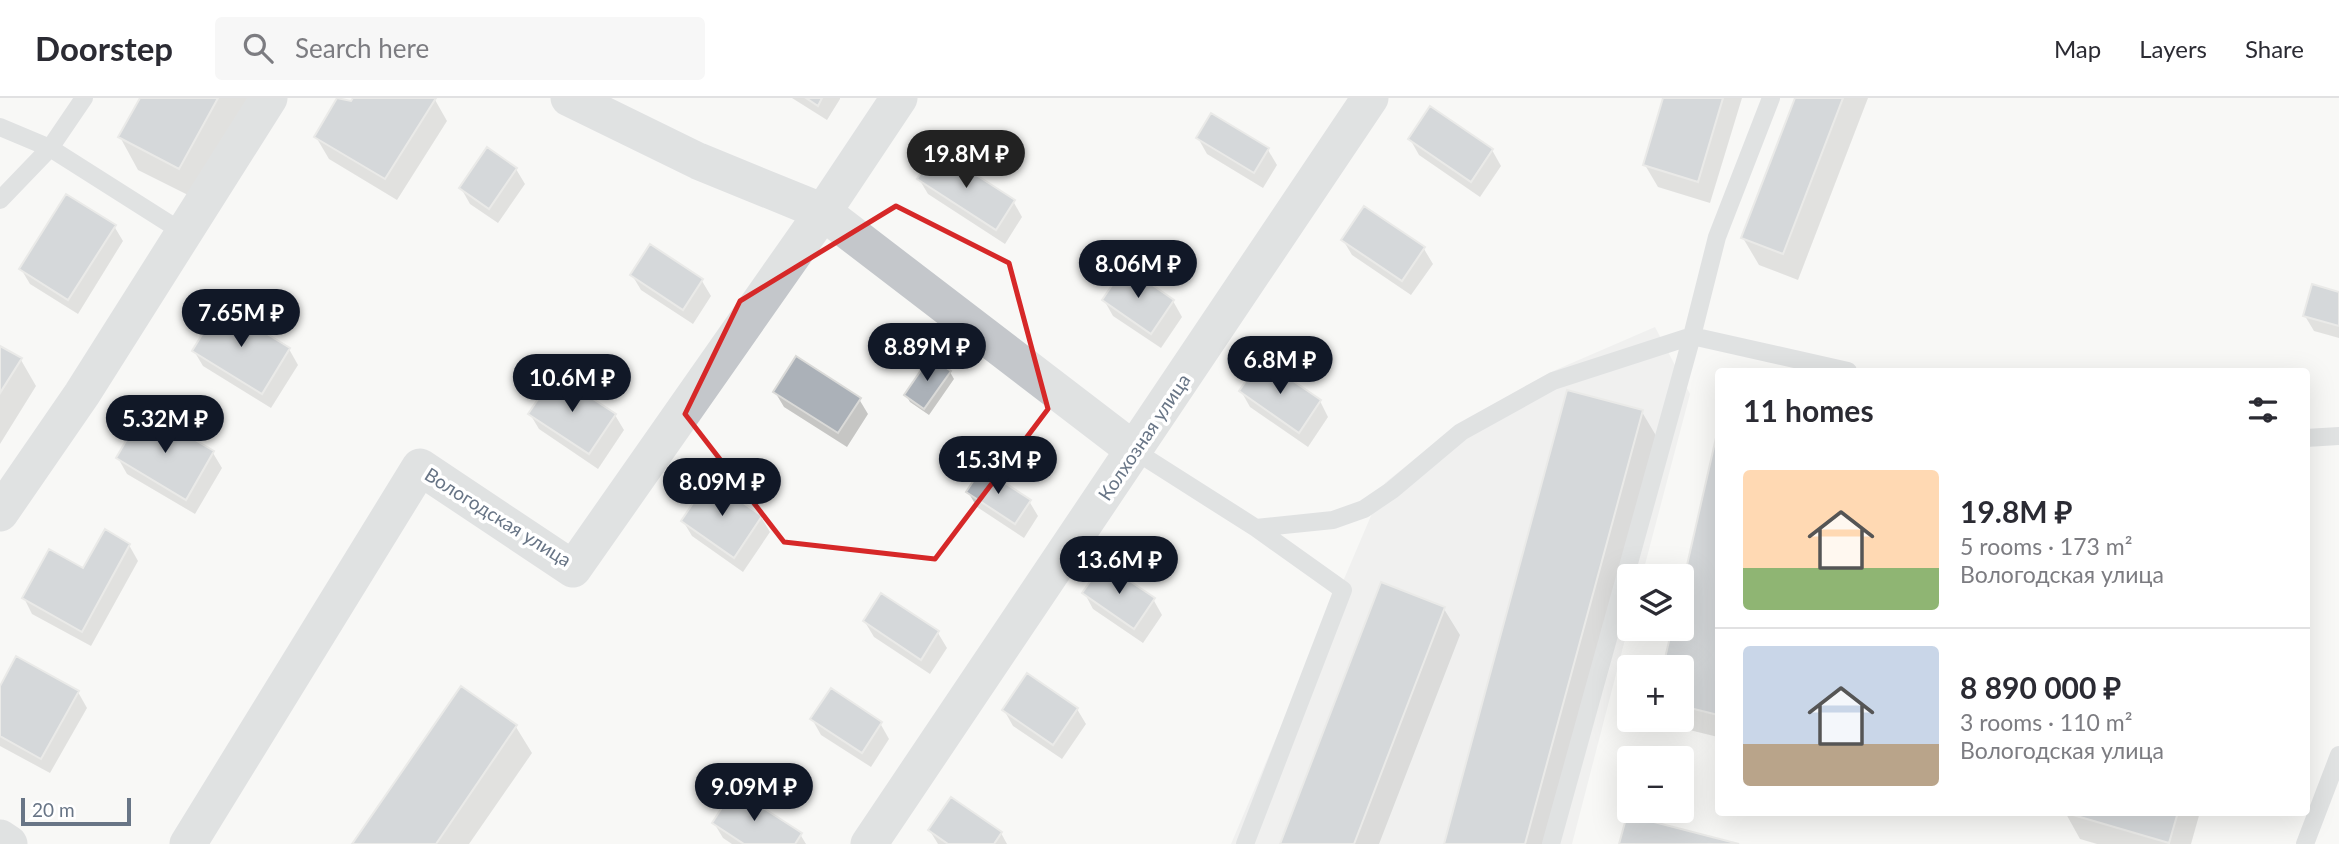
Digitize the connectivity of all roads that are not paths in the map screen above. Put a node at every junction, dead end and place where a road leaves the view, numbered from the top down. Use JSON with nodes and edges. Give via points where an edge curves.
{"nodes":[{"id":1,"x":84,"y":98,"type":"edge"},
{"id":2,"x":269,"y":98,"type":"edge"},
{"id":3,"x":569,"y":98,"type":"edge"},
{"id":4,"x":899,"y":98,"type":"edge"},
{"id":5,"x":1370,"y":98,"type":"edge"},
{"id":6,"x":1770,"y":98,"type":"edge"},
{"id":7,"x":0,"y":127,"type":"edge"},
{"id":8,"x":50,"y":148,"type":"junction"},
{"id":9,"x":0,"y":200,"type":"edge"},
{"id":10,"x":823,"y":212,"type":"junction"},
{"id":11,"x":184,"y":233,"type":"junction"},
{"id":12,"x":1692,"y":336,"type":"junction"},
{"id":13,"x":1835,"y":368,"type":"edge"},
{"id":14,"x":2339,"y":436,"type":"edge"},
{"id":15,"x":2310,"y":438,"type":"edge"},
{"id":16,"x":1135,"y":451,"type":"junction"},
{"id":17,"x":0,"y":513,"type":"edge"},
{"id":18,"x":1256,"y":528,"type":"junction"},
{"id":19,"x":2339,"y":755,"type":"edge"},
{"id":20,"x":0,"y":838,"type":"edge"},
{"id":21,"x":9,"y":844,"type":"edge"},
{"id":22,"x":188,"y":844,"type":"edge"},
{"id":23,"x":869,"y":844,"type":"edge"},
{"id":24,"x":1245,"y":844,"type":"edge"},
{"id":25,"x":1551,"y":844,"type":"edge"},
{"id":26,"x":2305,"y":844,"type":"edge"}],
"edges":[{"from":1,"to":8,"type":"lane"},
{"from":2,"to":11,"type":"street"},
{"from":3,"to":10,"type":"street","via":[[698,161]]},
{"from":4,"to":10,"type":"street","name":"Вологодская улица"},
{"from":5,"to":16,"type":"street","name":"Колхозная улица"},
{"from":6,"to":12,"type":"lane","via":[[1717,237]]},
{"from":7,"to":8,"type":"lane"},
{"from":8,"to":9,"type":"lane"},
{"from":8,"to":11,"type":"lane"},
{"from":10,"to":16,"type":"street"},
{"from":10,"to":22,"type":"street","name":"Вологодская улица","via":[[573,569],[420,467]]},
{"from":11,"to":17,"type":"street"},
{"from":12,"to":13,"type":"lane"},
{"from":12,"to":18,"type":"lane","via":[[1553,381],[1461,432],[1364,509],[1333,520]]},
{"from":12,"to":25,"type":"lane"},
{"from":14,"to":15,"type":"lane"},
{"from":16,"to":18,"type":"lane"},
{"from":16,"to":23,"type":"street","name":"Колхозная улица"},
{"from":18,"to":24,"type":"lane","via":[[1343,590]]},
{"from":19,"to":26,"type":"lane"},
{"from":20,"to":21,"type":"street"}]}
